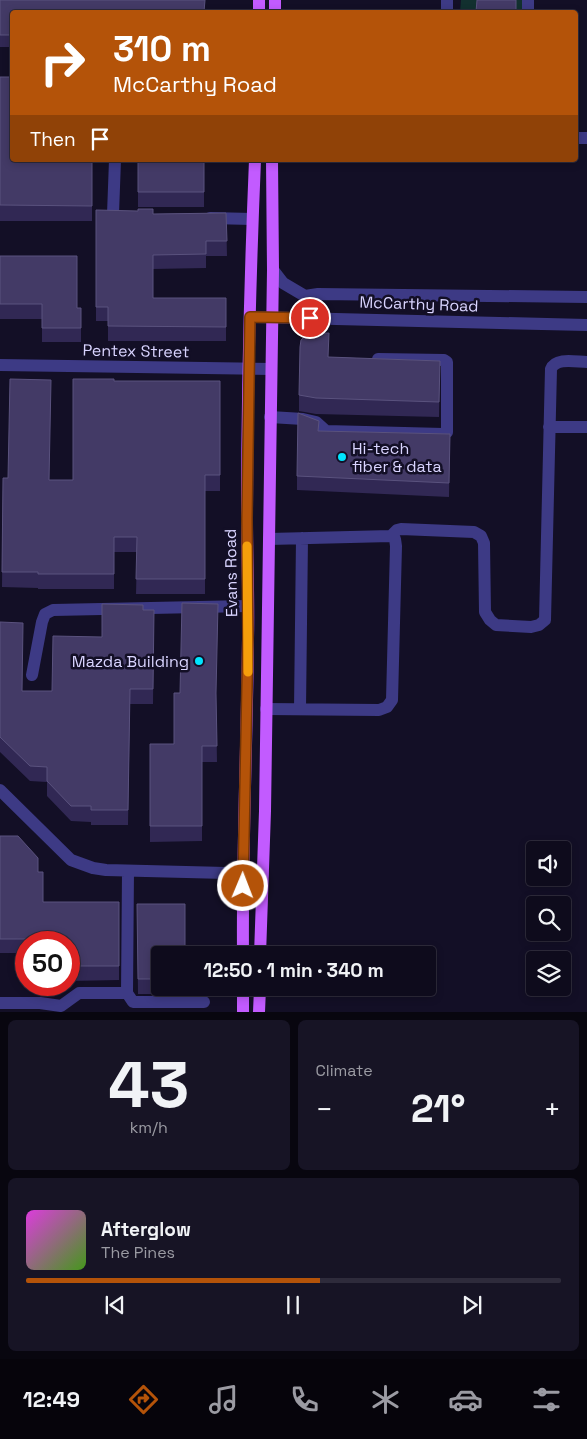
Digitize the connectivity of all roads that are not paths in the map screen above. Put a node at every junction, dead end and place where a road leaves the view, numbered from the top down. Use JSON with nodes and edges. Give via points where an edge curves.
{"nodes":[{"id":1,"x":115,"y":162,"type":"edge"},
{"id":2,"x":255,"y":162,"type":"edge"},
{"id":3,"x":272,"y":162,"type":"edge"},
{"id":4,"x":99,"y":214,"type":"edge"},
{"id":5,"x":202,"y":218,"type":"edge"},
{"id":6,"x":252,"y":219,"type":"junction"},
{"id":7,"x":273,"y":270,"type":"junction"},
{"id":8,"x":587,"y":297,"type":"edge"},
{"id":9,"x":250,"y":317,"type":"junction"},
{"id":10,"x":272,"y":317,"type":"junction"},
{"id":11,"x":587,"y":325,"type":"edge"},
{"id":12,"x":367,"y":358,"type":"edge"},
{"id":13,"x":587,"y":362,"type":"edge"},
{"id":14,"x":0,"y":365,"type":"edge"},
{"id":15,"x":249,"y":369,"type":"junction"},
{"id":16,"x":271,"y":369,"type":"junction"},
{"id":17,"x":270,"y":417,"type":"junction"},
{"id":18,"x":549,"y":427,"type":"junction"},
{"id":19,"x":587,"y":427,"type":"edge"},
{"id":20,"x":391,"y":536,"type":"junction"},
{"id":21,"x":302,"y":538,"type":"junction"},
{"id":22,"x":269,"y":539,"type":"junction"},
{"id":23,"x":248,"y":606,"type":"junction"},
{"id":24,"x":32,"y":675,"type":"dead end"},
{"id":25,"x":266,"y":709,"type":"junction"},
{"id":26,"x":300,"y":710,"type":"junction"},
{"id":27,"x":0,"y":790,"type":"edge"},
{"id":28,"x":128,"y":871,"type":"junction"},
{"id":29,"x":243,"y":874,"type":"junction"},
{"id":30,"x":263,"y":874,"type":"junction"},
{"id":31,"x":243,"y":946,"type":"edge"},
{"id":32,"x":260,"y":946,"type":"edge"},
{"id":33,"x":127,"y":993,"type":"junction"},
{"id":34,"x":243,"y":996,"type":"edge"},
{"id":35,"x":260,"y":996,"type":"edge"},
{"id":36,"x":204,"y":1002,"type":"dead end"},
{"id":37,"x":0,"y":1003,"type":"edge"},
{"id":38,"x":243,"y":1012,"type":"edge"},
{"id":39,"x":259,"y":1012,"type":"edge"}],
"edges":[{"from":1,"to":4,"type":"street","via":[[118,214]]},
{"from":2,"to":6,"type":"main road","name":"Evans Road"},
{"from":3,"to":7,"type":"main road"},
{"from":5,"to":6,"type":"street"},
{"from":6,"to":9,"type":"main road","name":"Evans Road"},
{"from":7,"to":8,"type":"street","name":"McCarthy Road","via":[[283,283],[305,296]]},
{"from":7,"to":10,"type":"main road"},
{"from":9,"to":10,"type":"street","name":"McCarthy Road"},
{"from":9,"to":15,"type":"main road","name":"Evans Road"},
{"from":10,"to":11,"type":"street","name":"McCarthy Road"},
{"from":10,"to":16,"type":"main road"},
{"from":12,"to":17,"type":"street","via":[[447,362],[447,432],[326,431],[316,422]]},
{"from":13,"to":18,"type":"street","via":[[553,364]]},
{"from":14,"to":15,"type":"street","name":"Pentex Street"},
{"from":15,"to":16,"type":"street","name":"Pentex Street"},
{"from":15,"to":23,"type":"main road","name":"Evans Road"},
{"from":16,"to":17,"type":"main road"},
{"from":17,"to":22,"type":"main road"},
{"from":18,"to":19,"type":"street"},
{"from":18,"to":20,"type":"street","via":[[545,620],[539,625],[496,625],[490,620],[485,612],[484,543],[481,536],[474,532],[401,529]]},
{"from":20,"to":21,"type":"street"},
{"from":20,"to":26,"type":"street","via":[[396,546],[392,700],[388,707],[379,710]]},
{"from":21,"to":22,"type":"street"},
{"from":21,"to":26,"type":"street"},
{"from":22,"to":25,"type":"main road"},
{"from":23,"to":24,"type":"street","via":[[53,610],[45,614],[42,622]]},
{"from":23,"to":29,"type":"main road","name":"Evans Road"},
{"from":25,"to":26,"type":"street"},
{"from":25,"to":30,"type":"main road"},
{"from":27,"to":28,"type":"street","via":[[71,860],[93,868]]},
{"from":28,"to":29,"type":"street"},
{"from":28,"to":33,"type":"street"},
{"from":29,"to":30,"type":"street"},
{"from":29,"to":31,"type":"main road","name":"Evans Road"},
{"from":30,"to":32,"type":"main road"},
{"from":33,"to":36,"type":"street","via":[[133,1002]]},
{"from":33,"to":37,"type":"street","via":[[79,992],[61,1006]]},
{"from":34,"to":38,"type":"main road"},
{"from":35,"to":39,"type":"main road"}]}
